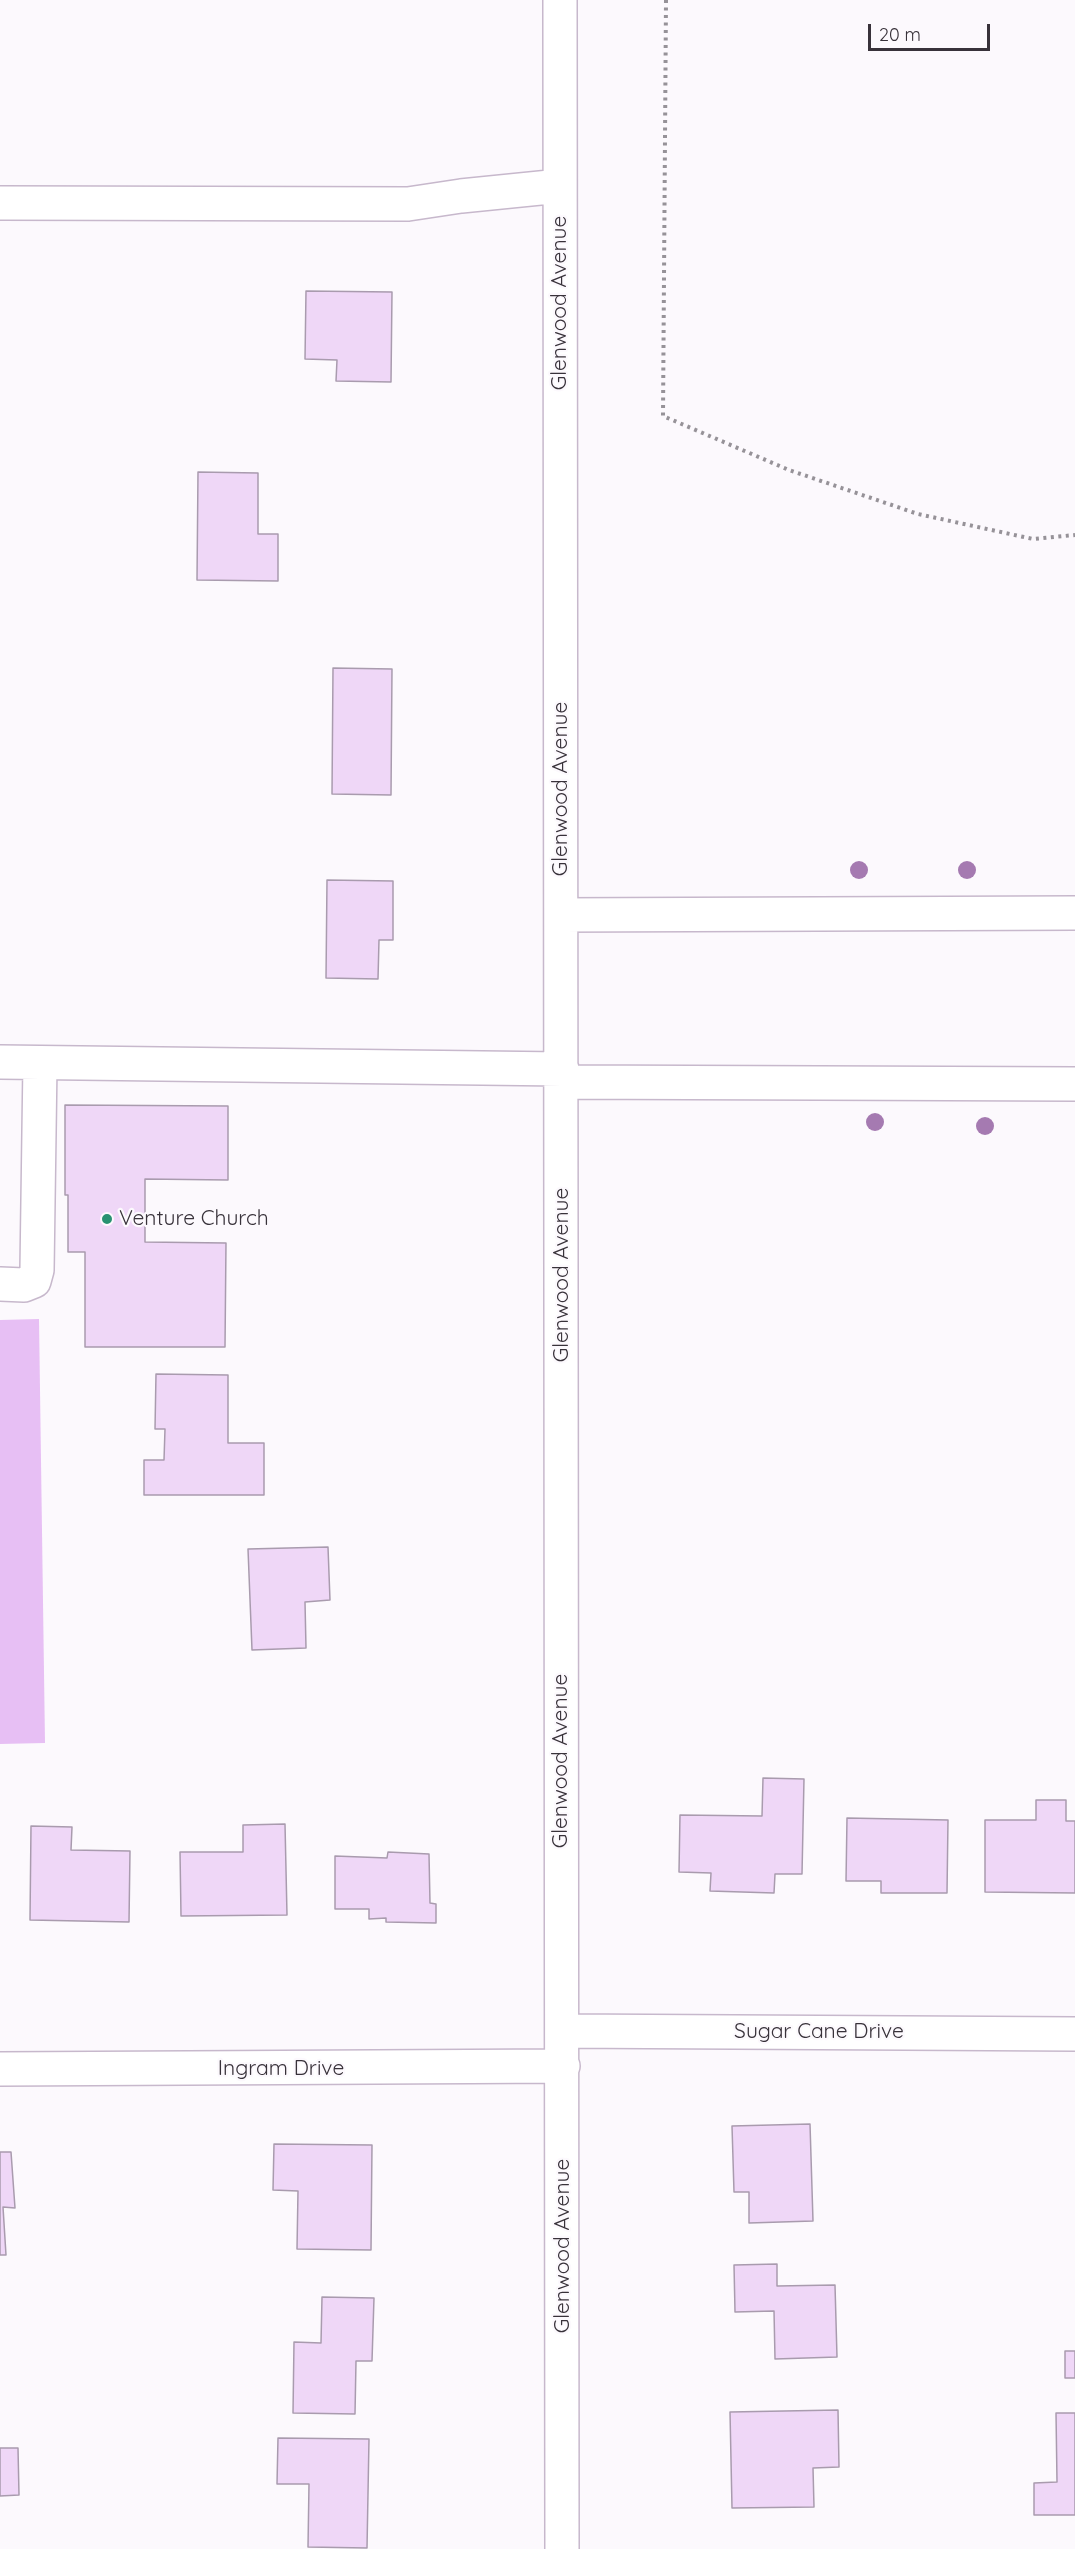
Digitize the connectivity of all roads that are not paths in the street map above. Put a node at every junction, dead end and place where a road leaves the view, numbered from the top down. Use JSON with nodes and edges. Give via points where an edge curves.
{"nodes":[{"id":1,"x":560,"y":0,"type":"edge"},
{"id":2,"x":560,"y":186,"type":"junction"},
{"id":3,"x":0,"y":203,"type":"edge"},
{"id":4,"x":1075,"y":913,"type":"edge"},
{"id":5,"x":561,"y":915,"type":"junction"},
{"id":6,"x":0,"y":1062,"type":"edge"},
{"id":7,"x":40,"y":1063,"type":"junction"},
{"id":8,"x":562,"y":1076,"type":"junction"},
{"id":9,"x":1075,"y":1084,"type":"edge"},
{"id":10,"x":0,"y":1284,"type":"edge"},
{"id":11,"x":563,"y":2031,"type":"junction"},
{"id":12,"x":1075,"y":2034,"type":"edge"},
{"id":13,"x":563,"y":2067,"type":"junction"},
{"id":14,"x":0,"y":2069,"type":"edge"},
{"id":15,"x":562,"y":2549,"type":"edge"}],
"edges":[{"from":1,"to":2,"type":"street","name":"Glenwood Avenue"},
{"from":2,"to":3,"type":"street","via":[[408,204]]},
{"from":2,"to":5,"type":"street","name":"Glenwood Avenue"},
{"from":4,"to":5,"type":"street"},
{"from":5,"to":8,"type":"street","name":"Glenwood Avenue"},
{"from":6,"to":7,"type":"street"},
{"from":7,"to":8,"type":"street"},
{"from":7,"to":10,"type":"street","via":[[37,1270],[34,1281],[24,1285]]},
{"from":8,"to":9,"type":"street"},
{"from":8,"to":11,"type":"street","name":"Glenwood Avenue"},
{"from":11,"to":12,"type":"street","name":"Sugar Cane Drive"},
{"from":11,"to":13,"type":"street","name":"Glenwood Avenue"},
{"from":13,"to":14,"type":"street","name":"Ingram Drive"},
{"from":13,"to":15,"type":"street","name":"Glenwood Avenue"}]}
